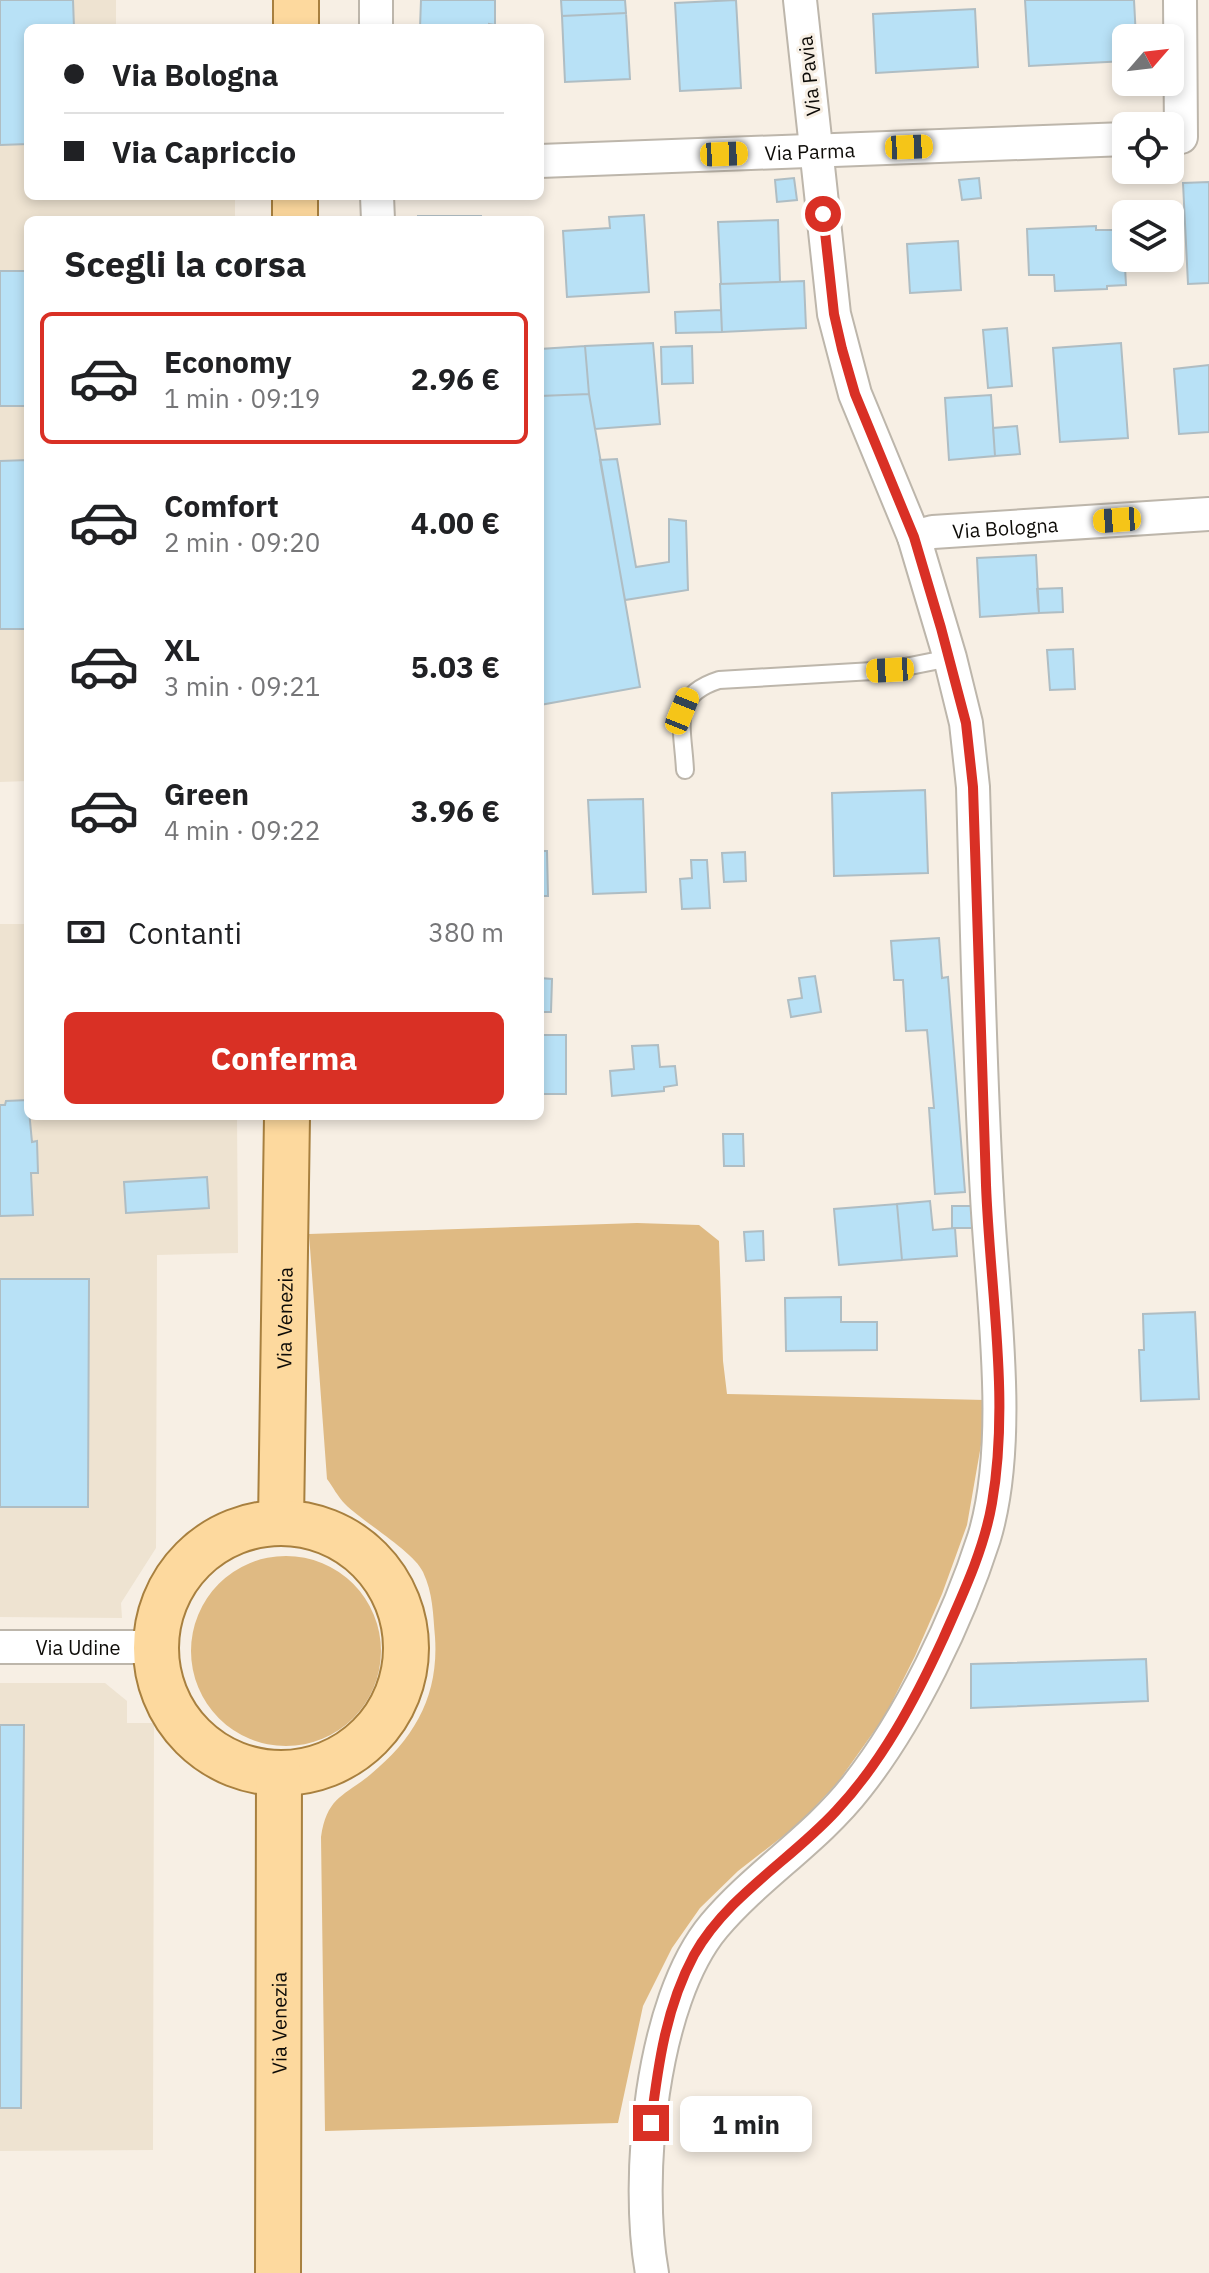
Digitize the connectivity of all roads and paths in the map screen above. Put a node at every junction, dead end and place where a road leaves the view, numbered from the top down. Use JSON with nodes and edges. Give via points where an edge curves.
{"nodes":[{"id":1,"x":296,"y":0,"type":"edge"},
{"id":2,"x":376,"y":0,"type":"edge"},
{"id":3,"x":800,"y":0,"type":"edge"},
{"id":4,"x":1180,"y":0,"type":"edge"},
{"id":5,"x":296,"y":24,"type":"edge"},
{"id":6,"x":376,"y":24,"type":"edge"},
{"id":7,"x":1187,"y":137,"type":"edge"},
{"id":8,"x":1112,"y":140,"type":"edge"},
{"id":9,"x":817,"y":151,"type":"junction"},
{"id":10,"x":544,"y":161,"type":"edge"},
{"id":11,"x":1209,"y":514,"type":"edge"},
{"id":12,"x":914,"y":537,"type":"junction"},
{"id":13,"x":950,"y":658,"type":"junction"},
{"id":14,"x":685,"y":770,"type":"dead end"},
{"id":15,"x":287,"y":1120,"type":"edge"},
{"id":16,"x":281,"y":1522,"type":"junction"},
{"id":17,"x":0,"y":1647,"type":"edge"},
{"id":18,"x":155,"y":1647,"type":"junction"},
{"id":19,"x":279,"y":1774,"type":"junction"},
{"id":20,"x":278,"y":2273,"type":"edge"},
{"id":21,"x":652,"y":2273,"type":"edge"}],
"edges":[{"from":1,"to":5,"type":"main road"},
{"from":2,"to":6,"type":"street"},
{"from":3,"to":9,"type":"street","name":"Via Pavia"},
{"from":4,"to":7,"type":"street"},
{"from":8,"to":9,"type":"street","name":"Via Parma"},
{"from":9,"to":10,"type":"street","name":"Via Parma"},
{"from":9,"to":12,"type":"street","via":[[839,338],[855,394]]},
{"from":11,"to":12,"type":"street","name":"Via Bologna"},
{"from":12,"to":13,"type":"street"},
{"from":13,"to":14,"type":"lane","via":[[890,670],[719,680],[699,687],[682,711]]},
{"from":13,"to":21,"type":"street","via":[[966,723],[973,787],[997,1363],[992,1506],[941,1642],[881,1755],[835,1812],[712,1929],[677,1992],[663,2044],[648,2151]]},
{"from":15,"to":16,"type":"main road","name":"Via Venezia"},
{"from":16,"to":18,"type":"main road","via":[[248,1526],[218,1538],[192,1558],[172,1584],[159,1614]]},
{"from":16,"to":19,"type":"main road","via":[[320,1528],[355,1546],[383,1575],[401,1610],[407,1649],[400,1688],[382,1723],[354,1751],[319,1769]]},
{"from":17,"to":18,"type":"street","name":"Via Udine"},
{"from":18,"to":19,"type":"main road","via":[[160,1686],[178,1721],[206,1749],[240,1768]]},
{"from":19,"to":20,"type":"main road","name":"Via Venezia"}]}
